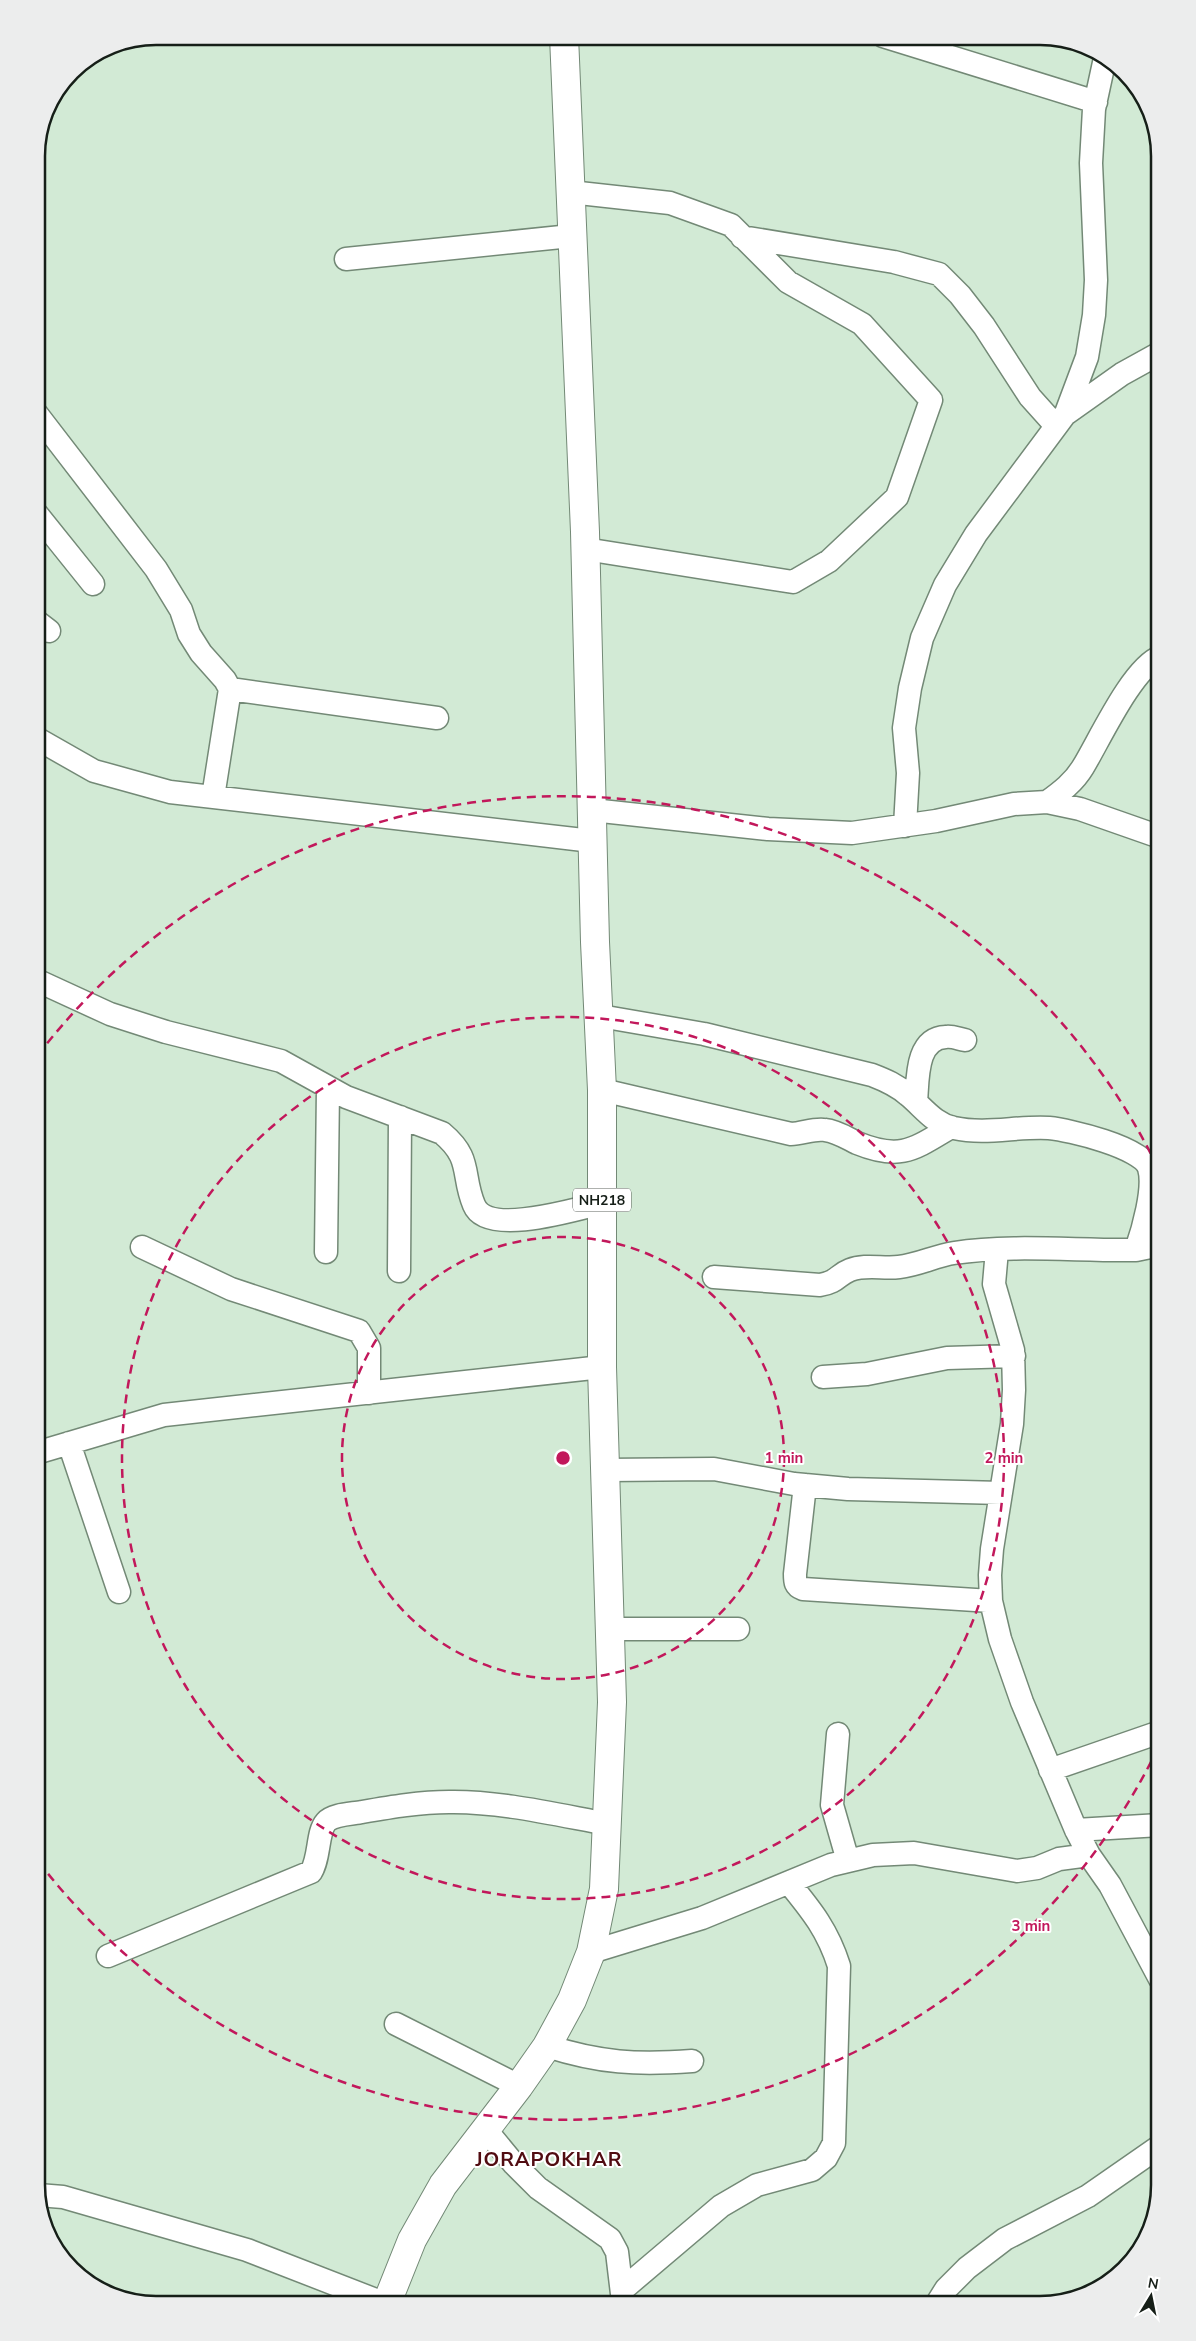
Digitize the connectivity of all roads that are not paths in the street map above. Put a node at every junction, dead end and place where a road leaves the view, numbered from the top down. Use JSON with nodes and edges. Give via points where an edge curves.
{"nodes":[{"id":1,"x":564,"y":45,"type":"edge"},
{"id":2,"x":912,"y":45,"type":"edge"},
{"id":3,"x":1104,"y":65,"type":"edge"},
{"id":4,"x":1096,"y":102,"type":"junction"},
{"id":5,"x":570,"y":192,"type":"junction"},
{"id":6,"x":571,"y":236,"type":"junction"},
{"id":7,"x":742,"y":237,"type":"junction"},
{"id":8,"x":346,"y":259,"type":"dead end"},
{"id":9,"x":1151,"y":358,"type":"edge"},
{"id":10,"x":1061,"y":420,"type":"junction"},
{"id":11,"x":45,"y":425,"type":"edge"},
{"id":12,"x":45,"y":525,"type":"edge"},
{"id":13,"x":585,"y":549,"type":"junction"},
{"id":14,"x":93,"y":584,"type":"dead end"},
{"id":15,"x":1151,"y":662,"type":"edge"},
{"id":16,"x":230,"y":689,"type":"junction"},
{"id":17,"x":437,"y":718,"type":"dead end"},
{"id":18,"x":45,"y":743,"type":"edge"},
{"id":19,"x":213,"y":796,"type":"junction"},
{"id":20,"x":1048,"y":802,"type":"junction"},
{"id":21,"x":592,"y":810,"type":"junction"},
{"id":22,"x":905,"y":826,"type":"junction"},
{"id":23,"x":1151,"y":834,"type":"edge"},
{"id":24,"x":592,"y":841,"type":"junction"},
{"id":25,"x":45,"y":984,"type":"edge"},
{"id":26,"x":600,"y":1016,"type":"junction"},
{"id":27,"x":965,"y":1040,"type":"dead end"},
{"id":28,"x":328,"y":1088,"type":"junction"},
{"id":29,"x":602,"y":1090,"type":"junction"},
{"id":30,"x":916,"y":1102,"type":"junction"},
{"id":31,"x":400,"y":1117,"type":"junction"},
{"id":32,"x":951,"y":1127,"type":"junction"},
{"id":33,"x":602,"y":1203,"type":"junction"},
{"id":34,"x":142,"y":1247,"type":"dead end"},
{"id":35,"x":1151,"y":1247,"type":"edge"},
{"id":36,"x":997,"y":1250,"type":"junction"},
{"id":37,"x":1136,"y":1250,"type":"junction"},
{"id":38,"x":326,"y":1252,"type":"dead end"},
{"id":39,"x":399,"y":1271,"type":"dead end"},
{"id":40,"x":714,"y":1276,"type":"dead end"},
{"id":41,"x":1014,"y":1356,"type":"junction"},
{"id":42,"x":602,"y":1367,"type":"junction"},
{"id":43,"x":823,"y":1377,"type":"dead end"},
{"id":44,"x":369,"y":1393,"type":"junction"},
{"id":45,"x":69,"y":1443,"type":"junction"},
{"id":46,"x":45,"y":1450,"type":"edge"},
{"id":47,"x":606,"y":1470,"type":"junction"},
{"id":48,"x":805,"y":1485,"type":"junction"},
{"id":49,"x":1001,"y":1493,"type":"junction"},
{"id":50,"x":120,"y":1592,"type":"dead end"},
{"id":51,"x":991,"y":1601,"type":"junction"},
{"id":52,"x":610,"y":1629,"type":"junction"},
{"id":53,"x":738,"y":1630,"type":"dead end"},
{"id":54,"x":838,"y":1734,"type":"dead end"},
{"id":55,"x":1151,"y":1735,"type":"edge"},
{"id":56,"x":1050,"y":1770,"type":"junction"},
{"id":57,"x":608,"y":1824,"type":"junction"},
{"id":58,"x":1151,"y":1826,"type":"edge"},
{"id":59,"x":1076,"y":1830,"type":"junction"},
{"id":60,"x":1089,"y":1855,"type":"junction"},
{"id":61,"x":848,"y":1861,"type":"junction"},
{"id":62,"x":789,"y":1883,"type":"junction"},
{"id":63,"x":591,"y":1952,"type":"junction"},
{"id":64,"x":108,"y":1956,"type":"dead end"},
{"id":65,"x":1151,"y":1962,"type":"edge"},
{"id":66,"x":396,"y":2024,"type":"dead end"},
{"id":67,"x":547,"y":2046,"type":"junction"},
{"id":68,"x":692,"y":2061,"type":"dead end"},
{"id":69,"x":519,"y":2086,"type":"junction"},
{"id":70,"x":486,"y":2130,"type":"junction"},
{"id":71,"x":1151,"y":2152,"type":"edge"},
{"id":72,"x":45,"y":2196,"type":"edge"},
{"id":73,"x":365,"y":2296,"type":"edge"},
{"id":74,"x":389,"y":2296,"type":"edge"},
{"id":75,"x":623,"y":2296,"type":"edge"},
{"id":76,"x":624,"y":2296,"type":"edge"},
{"id":77,"x":942,"y":2296,"type":"edge"}],
"edges":[{"from":1,"to":5,"type":"highway","number":"NH218"},
{"from":2,"to":4,"type":"street"},
{"from":3,"to":4,"type":"street"},
{"from":4,"to":10,"type":"street","via":[[1091,163],[1096,280],[1094,315],[1087,357]]},
{"from":5,"to":6,"type":"highway","number":"NH218"},
{"from":5,"to":7,"type":"street","via":[[670,203],[730,225]]},
{"from":6,"to":8,"type":"street"},
{"from":6,"to":13,"type":"highway","number":"NH218"},
{"from":7,"to":10,"type":"street","via":[[894,262],[939,274],[984,326],[1030,397]]},
{"from":7,"to":13,"type":"street","via":[[788,282],[862,324],[931,400],[897,497],[829,561],[793,582]]},
{"from":9,"to":10,"type":"street","via":[[1122,374]]},
{"from":10,"to":22,"type":"street","via":[[976,534],[944,584],[922,638],[904,728],[908,773]]},
{"from":11,"to":16,"type":"street","via":[[156,569],[201,654]]},
{"from":12,"to":14,"type":"street"},
{"from":13,"to":21,"type":"highway","number":"NH218"},
{"from":15,"to":20,"type":"street","via":[[1125,694],[1072,783]]},
{"from":16,"to":17,"type":"street"},
{"from":16,"to":19,"type":"street"},
{"from":18,"to":19,"type":"street","via":[[94,771],[170,792]]},
{"from":19,"to":24,"type":"street"},
{"from":20,"to":22,"type":"street","via":[[1014,804]]},
{"from":20,"to":23,"type":"street","via":[[1080,809]]},
{"from":21,"to":22,"type":"street","via":[[768,829],[852,833]]},
{"from":21,"to":24,"type":"highway","number":"NH218"},
{"from":24,"to":26,"type":"highway","number":"NH218"},
{"from":25,"to":28,"type":"street","via":[[110,1014],[166,1032],[281,1061]]},
{"from":26,"to":29,"type":"highway","number":"NH218"},
{"from":26,"to":30,"type":"street","via":[[704,1034],[872,1075],[891,1082]]},
{"from":27,"to":30,"type":"street","via":[[946,1036],[928,1045],[920,1062]]},
{"from":28,"to":31,"type":"street"},
{"from":28,"to":38,"type":"street"},
{"from":29,"to":32,"type":"street","via":[[791,1134],[822,1129],[833,1131],[885,1152],[903,1152],[920,1146]]},
{"from":29,"to":33,"type":"highway","number":"NH218"},
{"from":30,"to":32,"type":"street"},
{"from":31,"to":33,"type":"street","via":[[442,1133],[455,1144],[464,1158],[474,1205],[485,1217],[504,1220],[545,1218]]},
{"from":31,"to":39,"type":"street"},
{"from":32,"to":37,"type":"street","via":[[974,1131],[1049,1128],[1139,1155],[1148,1166],[1151,1179]]},
{"from":33,"to":42,"type":"highway","number":"NH218"},
{"from":34,"to":44,"type":"street","via":[[231,1289],[359,1331],[369,1348]]},
{"from":35,"to":37,"type":"street"},
{"from":36,"to":37,"type":"street"},
{"from":36,"to":40,"type":"street","via":[[954,1253],[900,1268],[848,1270],[833,1283],[820,1285]]},
{"from":36,"to":41,"type":"street","via":[[994,1284]]},
{"from":41,"to":43,"type":"street","via":[[947,1358],[867,1374]]},
{"from":41,"to":49,"type":"street","via":[[1012,1424]]},
{"from":42,"to":44,"type":"street"},
{"from":42,"to":47,"type":"highway","number":"NH218"},
{"from":44,"to":45,"type":"street","via":[[164,1415]]},
{"from":45,"to":46,"type":"street"},
{"from":45,"to":50,"type":"street"},
{"from":47,"to":48,"type":"street","via":[[714,1469]]},
{"from":47,"to":52,"type":"highway","number":"NH218"},
{"from":48,"to":49,"type":"street","via":[[907,1492]]},
{"from":48,"to":51,"type":"street","via":[[795,1574],[798,1587]]},
{"from":49,"to":51,"type":"street","via":[[990,1575]]},
{"from":51,"to":56,"type":"street","via":[[1000,1639]]},
{"from":52,"to":53,"type":"street"},
{"from":52,"to":57,"type":"highway","number":"NH218","via":[[612,1702]]},
{"from":54,"to":61,"type":"street","via":[[832,1805]]},
{"from":55,"to":56,"type":"street"},
{"from":56,"to":59,"type":"street"},
{"from":57,"to":63,"type":"highway","number":"NH218","via":[[604,1889]]},
{"from":57,"to":64,"type":"street","via":[[450,1802],[388,1807],[338,1816],[326,1822],[322,1829],[316,1864],[311,1872]]},
{"from":58,"to":59,"type":"street"},
{"from":59,"to":60,"type":"street"},
{"from":60,"to":61,"type":"street","via":[[1059,1859],[1037,1868],[1017,1871],[914,1853],[873,1855]]},
{"from":60,"to":65,"type":"street","via":[[1110,1885]]},
{"from":61,"to":62,"type":"street"},
{"from":62,"to":63,"type":"street","via":[[702,1918]]},
{"from":62,"to":76,"type":"street","via":[[817,1917],[832,1942],[839,1966],[834,2143],[826,2158],[812,2170],[757,2185],[721,2206]]},
{"from":63,"to":67,"type":"highway","number":"NH218","via":[[572,2000]]},
{"from":66,"to":69,"type":"street"},
{"from":67,"to":68,"type":"street","via":[[583,2058],[615,2062]]},
{"from":67,"to":69,"type":"highway","number":"NH218"},
{"from":69,"to":70,"type":"highway","number":"NH218"},
{"from":70,"to":74,"type":"highway","number":"NH218","via":[[443,2185],[412,2240]]},
{"from":70,"to":75,"type":"street","via":[[538,2188],[610,2239],[617,2252]]},
{"from":71,"to":77,"type":"street","via":[[1088,2196],[1005,2239],[967,2268]]},
{"from":72,"to":73,"type":"street","via":[[63,2197],[247,2250]]}]}
